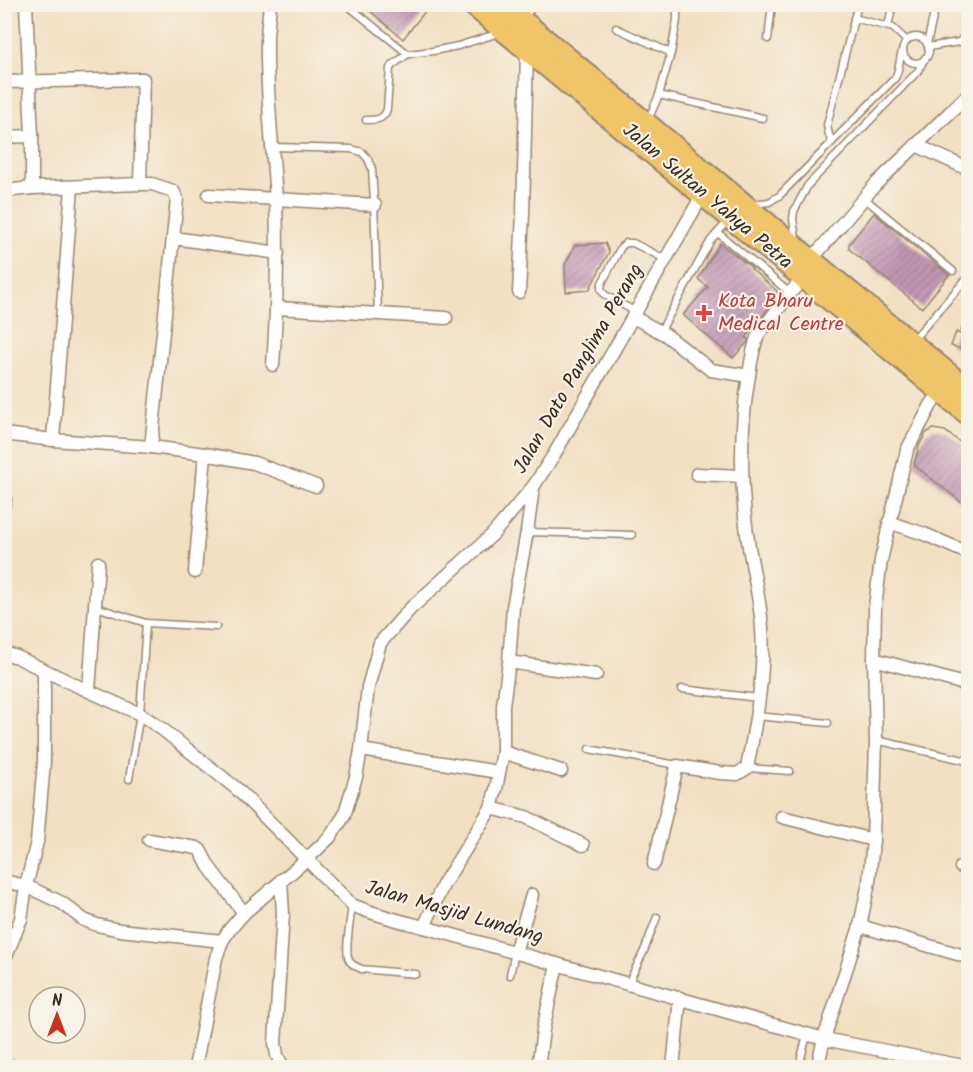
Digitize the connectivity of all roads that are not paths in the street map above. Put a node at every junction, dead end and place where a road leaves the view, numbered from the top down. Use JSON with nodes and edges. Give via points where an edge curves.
{"nodes":[{"id":1,"x":26,"y":4,"type":"edge"},
{"id":2,"x":270,"y":4,"type":"edge"},
{"id":3,"x":346,"y":4,"type":"edge"},
{"id":4,"x":474,"y":4,"type":"edge"},
{"id":5,"x":501,"y":4,"type":"edge"},
{"id":6,"x":677,"y":4,"type":"edge"},
{"id":7,"x":772,"y":4,"type":"edge"},
{"id":8,"x":858,"y":4,"type":"edge"},
{"id":9,"x":893,"y":4,"type":"edge"},
{"id":10,"x":936,"y":4,"type":"edge"},
{"id":11,"x":854,"y":18,"type":"junction"},
{"id":12,"x":520,"y":19,"type":"edge"},
{"id":13,"x":969,"y":22,"type":"edge"},
{"id":14,"x":888,"y":26,"type":"junction"},
{"id":15,"x":616,"y":28,"type":"dead end"},
{"id":16,"x":768,"y":39,"type":"dead end"},
{"id":17,"x":905,"y":44,"type":"junction"},
{"id":18,"x":927,"y":45,"type":"junction"},
{"id":19,"x":527,"y":49,"type":"junction"},
{"id":20,"x":671,"y":53,"type":"junction"},
{"id":21,"x":408,"y":54,"type":"junction"},
{"id":22,"x":925,"y":58,"type":"junction"},
{"id":23,"x":29,"y":81,"type":"junction"},
{"id":24,"x":4,"y":82,"type":"edge"},
{"id":25,"x":659,"y":95,"type":"junction"},
{"id":26,"x":969,"y":95,"type":"edge"},
{"id":27,"x":763,"y":118,"type":"dead end"},
{"id":28,"x":366,"y":120,"type":"dead end"},
{"id":29,"x":645,"y":124,"type":"junction"},
{"id":30,"x":32,"y":136,"type":"junction"},
{"id":31,"x":4,"y":137,"type":"edge"},
{"id":32,"x":832,"y":142,"type":"junction"},
{"id":33,"x":916,"y":145,"type":"junction"},
{"id":34,"x":273,"y":147,"type":"junction"},
{"id":35,"x":969,"y":169,"type":"edge"},
{"id":36,"x":140,"y":184,"type":"junction"},
{"id":37,"x":72,"y":187,"type":"junction"},
{"id":38,"x":32,"y":188,"type":"junction"},
{"id":39,"x":4,"y":191,"type":"edge"},
{"id":40,"x":703,"y":194,"type":"junction"},
{"id":41,"x":209,"y":195,"type":"dead end"},
{"id":42,"x":864,"y":198,"type":"junction"},
{"id":43,"x":276,"y":200,"type":"junction"},
{"id":44,"x":375,"y":206,"type":"junction"},
{"id":45,"x":730,"y":218,"type":"junction"},
{"id":46,"x":174,"y":237,"type":"junction"},
{"id":47,"x":278,"y":254,"type":"junction"},
{"id":48,"x":666,"y":260,"type":"junction"},
{"id":49,"x":802,"y":271,"type":"junction"},
{"id":50,"x":953,"y":271,"type":"dead end"},
{"id":51,"x":969,"y":278,"type":"edge"},
{"id":52,"x":519,"y":292,"type":"dead end"},
{"id":53,"x":277,"y":308,"type":"junction"},
{"id":54,"x":378,"y":314,"type":"junction"},
{"id":55,"x":634,"y":314,"type":"junction"},
{"id":56,"x":446,"y":318,"type":"dead end"},
{"id":57,"x":660,"y":332,"type":"junction"},
{"id":58,"x":910,"y":343,"type":"junction"},
{"id":59,"x":273,"y":365,"type":"dead end"},
{"id":60,"x":749,"y":376,"type":"junction"},
{"id":61,"x":941,"y":391,"type":"junction"},
{"id":62,"x":969,"y":391,"type":"edge"},
{"id":63,"x":969,"y":413,"type":"edge"},
{"id":64,"x":4,"y":434,"type":"edge"},
{"id":65,"x":53,"y":440,"type":"junction"},
{"id":66,"x":151,"y":447,"type":"junction"},
{"id":67,"x":205,"y":454,"type":"junction"},
{"id":68,"x":697,"y":474,"type":"dead end"},
{"id":69,"x":742,"y":476,"type":"junction"},
{"id":70,"x":316,"y":486,"type":"dead end"},
{"id":71,"x":533,"y":487,"type":"junction"},
{"id":72,"x":4,"y":499,"type":"edge"},
{"id":73,"x":4,"y":504,"type":"edge"},
{"id":74,"x":889,"y":522,"type":"junction"},
{"id":75,"x":527,"y":532,"type":"junction"},
{"id":76,"x":632,"y":535,"type":"dead end"},
{"id":77,"x":969,"y":553,"type":"edge"},
{"id":78,"x":98,"y":563,"type":"dead end"},
{"id":79,"x":195,"y":572,"type":"dead end"},
{"id":80,"x":95,"y":606,"type":"junction"},
{"id":81,"x":146,"y":623,"type":"junction"},
{"id":82,"x":216,"y":627,"type":"dead end"},
{"id":83,"x":4,"y":653,"type":"edge"},
{"id":84,"x":874,"y":659,"type":"junction"},
{"id":85,"x":509,"y":662,"type":"junction"},
{"id":86,"x":44,"y":670,"type":"junction"},
{"id":87,"x":596,"y":675,"type":"dead end"},
{"id":88,"x":969,"y":686,"type":"edge"},
{"id":89,"x":682,"y":688,"type":"dead end"},
{"id":90,"x":89,"y":691,"type":"junction"},
{"id":91,"x":760,"y":699,"type":"junction"},
{"id":92,"x":140,"y":714,"type":"junction"},
{"id":93,"x":757,"y":716,"type":"junction"},
{"id":94,"x":828,"y":723,"type":"dead end"},
{"id":95,"x":876,"y":740,"type":"junction"},
{"id":96,"x":589,"y":749,"type":"dead end"},
{"id":97,"x":361,"y":750,"type":"junction"},
{"id":98,"x":503,"y":752,"type":"junction"},
{"id":99,"x":969,"y":761,"type":"edge"},
{"id":100,"x":677,"y":766,"type":"junction"},
{"id":101,"x":747,"y":768,"type":"junction"},
{"id":102,"x":561,"y":771,"type":"dead end"},
{"id":103,"x":790,"y":771,"type":"dead end"},
{"id":104,"x":498,"y":772,"type":"junction"},
{"id":105,"x":129,"y":779,"type":"dead end"},
{"id":106,"x":491,"y":808,"type":"junction"},
{"id":107,"x":782,"y":817,"type":"dead end"},
{"id":108,"x":149,"y":840,"type":"dead end"},
{"id":109,"x":873,"y":840,"type":"junction"},
{"id":110,"x":583,"y":845,"type":"dead end"},
{"id":111,"x":308,"y":859,"type":"junction"},
{"id":112,"x":654,"y":864,"type":"dead end"},
{"id":113,"x":281,"y":880,"type":"junction"},
{"id":114,"x":4,"y":881,"type":"edge"},
{"id":115,"x":26,"y":886,"type":"junction"},
{"id":116,"x":532,"y":895,"type":"dead end"},
{"id":117,"x":352,"y":905,"type":"junction"},
{"id":118,"x":244,"y":913,"type":"junction"},
{"id":119,"x":657,"y":917,"type":"dead end"},
{"id":120,"x":860,"y":926,"type":"junction"},
{"id":121,"x":424,"y":927,"type":"junction"},
{"id":122,"x":222,"y":941,"type":"junction"},
{"id":123,"x":515,"y":952,"type":"junction"},
{"id":124,"x":969,"y":957,"type":"edge"},
{"id":125,"x":4,"y":960,"type":"edge"},
{"id":126,"x":557,"y":964,"type":"junction"},
{"id":127,"x":416,"y":974,"type":"dead end"},
{"id":128,"x":510,"y":975,"type":"dead end"},
{"id":129,"x":628,"y":984,"type":"junction"},
{"id":130,"x":680,"y":998,"type":"junction"},
{"id":131,"x":807,"y":1034,"type":"junction"},
{"id":132,"x":824,"y":1039,"type":"junction"},
{"id":133,"x":969,"y":1067,"type":"edge"},
{"id":134,"x":195,"y":1068,"type":"edge"},
{"id":135,"x":283,"y":1068,"type":"edge"},
{"id":136,"x":538,"y":1068,"type":"edge"},
{"id":137,"x":673,"y":1068,"type":"edge"},
{"id":138,"x":802,"y":1068,"type":"edge"},
{"id":139,"x":817,"y":1068,"type":"edge"}],
"edges":[{"from":1,"to":23,"type":"street"},
{"from":2,"to":34,"type":"street","via":[[267,63]]},
{"from":3,"to":21,"type":"lane"},
{"from":4,"to":12,"type":"highway","name":"Jalan Sultan Yahya Petra"},
{"from":5,"to":12,"type":"highway","name":"Jalan Sultan Yahya Petra"},
{"from":6,"to":20,"type":"lane"},
{"from":7,"to":16,"type":"lane"},
{"from":8,"to":11,"type":"lane"},
{"from":9,"to":14,"type":"lane"},
{"from":10,"to":18,"type":"lane"},
{"from":11,"to":14,"type":"lane"},
{"from":11,"to":32,"type":"lane","via":[[826,125]]},
{"from":12,"to":19,"type":"highway","name":"Jalan Sultan Yahya Petra"},
{"from":12,"to":21,"type":"lane","via":[[458,46]]},
{"from":12,"to":29,"type":"highway","name":"Jalan Sultan Yahya Petra"},
{"from":13,"to":18,"type":"lane","via":[[958,42]]},
{"from":14,"to":17,"type":"lane","via":[[897,31]]},
{"from":15,"to":20,"type":"lane"},
{"from":17,"to":18,"type":"lane","via":[[918,38]]},
{"from":17,"to":22,"type":"lane","via":[[905,56],[911,61]]},
{"from":17,"to":32,"type":"lane","via":[[898,74]]},
{"from":18,"to":22,"type":"lane"},
{"from":19,"to":40,"type":"highway","name":"Jalan Sultan Yahya Petra"},
{"from":19,"to":52,"type":"street"},
{"from":20,"to":25,"type":"lane"},
{"from":21,"to":28,"type":"lane","via":[[390,68],[385,115]]},
{"from":22,"to":49,"type":"lane","via":[[918,71],[808,185],[797,204],[793,219]]},
{"from":23,"to":24,"type":"street"},
{"from":23,"to":30,"type":"street"},
{"from":23,"to":36,"type":"street","via":[[143,79]]},
{"from":25,"to":27,"type":"lane"},
{"from":25,"to":29,"type":"lane"},
{"from":26,"to":33,"type":"street"},
{"from":29,"to":45,"type":"highway","name":"Jalan Sultan Yahya Petra"},
{"from":30,"to":31,"type":"street"},
{"from":30,"to":38,"type":"street"},
{"from":32,"to":45,"type":"lane","via":[[779,196]]},
{"from":33,"to":35,"type":"street"},
{"from":33,"to":42,"type":"street"},
{"from":34,"to":43,"type":"street"},
{"from":34,"to":44,"type":"lane","via":[[362,152],[372,169]]},
{"from":36,"to":37,"type":"street"},
{"from":36,"to":46,"type":"street","via":[[173,191],[177,199]]},
{"from":37,"to":38,"type":"street"},
{"from":37,"to":65,"type":"street"},
{"from":38,"to":39,"type":"street"},
{"from":40,"to":45,"type":"highway","name":"Jalan Sultan Yahya Petra"},
{"from":40,"to":48,"type":"street","name":"Jalan Dato Panglima Perang"},
{"from":41,"to":43,"type":"street"},
{"from":42,"to":49,"type":"street"},
{"from":42,"to":50,"type":"lane"},
{"from":43,"to":44,"type":"street"},
{"from":43,"to":47,"type":"street"},
{"from":44,"to":54,"type":"lane"},
{"from":45,"to":49,"type":"highway","name":"Jalan Sultan Yahya Petra"},
{"from":45,"to":57,"type":"lane","via":[[711,240]]},
{"from":46,"to":47,"type":"street"},
{"from":46,"to":66,"type":"street"},
{"from":47,"to":53,"type":"street"},
{"from":48,"to":55,"type":"street","name":"Jalan Dato Panglima Perang"},
{"from":48,"to":55,"type":"lane","via":[[633,243],[621,247],[601,289]]},
{"from":49,"to":58,"type":"highway","name":"Jalan Sultan Yahya Petra"},
{"from":49,"to":60,"type":"street","via":[[758,335]]},
{"from":49,"to":61,"type":"highway","name":"Jalan Sultan Yahya Petra"},
{"from":51,"to":58,"type":"lane"},
{"from":53,"to":54,"type":"street"},
{"from":53,"to":59,"type":"street"},
{"from":54,"to":56,"type":"street"},
{"from":55,"to":57,"type":"street"},
{"from":55,"to":71,"type":"street","name":"Jalan Dato Panglima Perang"},
{"from":57,"to":60,"type":"street","via":[[711,370]]},
{"from":58,"to":62,"type":"highway","name":"Jalan Sultan Yahya Petra"},
{"from":60,"to":69,"type":"street"},
{"from":61,"to":63,"type":"highway","name":"Jalan Sultan Yahya Petra"},
{"from":61,"to":74,"type":"street","via":[[909,444]]},
{"from":64,"to":65,"type":"street"},
{"from":65,"to":66,"type":"street"},
{"from":66,"to":67,"type":"street"},
{"from":67,"to":70,"type":"street","via":[[254,463]]},
{"from":67,"to":79,"type":"street"},
{"from":68,"to":69,"type":"street"},
{"from":69,"to":91,"type":"street","via":[[762,624]]},
{"from":71,"to":75,"type":"street"},
{"from":71,"to":97,"type":"street","name":"Jalan Dato Panglima Perang","via":[[492,535],[410,609],[380,643],[368,687]]},
{"from":72,"to":73,"type":"street"},
{"from":74,"to":77,"type":"street"},
{"from":74,"to":84,"type":"street","via":[[875,607]]},
{"from":75,"to":76,"type":"lane"},
{"from":75,"to":85,"type":"street","via":[[513,607]]},
{"from":78,"to":80,"type":"street"},
{"from":80,"to":81,"type":"lane"},
{"from":80,"to":90,"type":"street"},
{"from":81,"to":82,"type":"lane"},
{"from":81,"to":92,"type":"lane"},
{"from":83,"to":86,"type":"street","name":"Jalan Masjid Lundang"},
{"from":84,"to":88,"type":"street"},
{"from":84,"to":95,"type":"street"},
{"from":85,"to":87,"type":"street"},
{"from":85,"to":98,"type":"street","via":[[503,705]]},
{"from":86,"to":90,"type":"street","name":"Jalan Masjid Lundang"},
{"from":86,"to":115,"type":"street","via":[[42,793],[37,842]]},
{"from":89,"to":91,"type":"lane"},
{"from":90,"to":92,"type":"street","name":"Jalan Masjid Lundang"},
{"from":91,"to":93,"type":"street"},
{"from":92,"to":105,"type":"lane"},
{"from":92,"to":111,"type":"street","name":"Jalan Masjid Lundang","via":[[237,789]]},
{"from":93,"to":94,"type":"lane"},
{"from":93,"to":101,"type":"street"},
{"from":95,"to":99,"type":"lane"},
{"from":95,"to":109,"type":"street"},
{"from":96,"to":100,"type":"lane"},
{"from":97,"to":104,"type":"street"},
{"from":97,"to":111,"type":"street","name":"Jalan Dato Panglima Perang","via":[[344,816]]},
{"from":98,"to":102,"type":"street"},
{"from":98,"to":104,"type":"street"},
{"from":100,"to":101,"type":"street","via":[[728,774]]},
{"from":100,"to":112,"type":"street"},
{"from":101,"to":103,"type":"lane"},
{"from":104,"to":106,"type":"street"},
{"from":106,"to":110,"type":"street","via":[[526,817]]},
{"from":106,"to":121,"type":"street","via":[[444,885]]},
{"from":107,"to":109,"type":"street"},
{"from":108,"to":118,"type":"street","via":[[200,850],[208,867]]},
{"from":109,"to":120,"type":"street"},
{"from":111,"to":113,"type":"street","name":"Jalan Dato Panglima Perang"},
{"from":111,"to":117,"type":"street","name":"Jalan Masjid Lundang"},
{"from":113,"to":118,"type":"street","name":"Jalan Dato Panglima Perang"},
{"from":113,"to":135,"type":"street","via":[[283,914],[275,1043]]},
{"from":114,"to":115,"type":"street"},
{"from":115,"to":122,"type":"street","via":[[97,926]]},
{"from":115,"to":125,"type":"street","via":[[21,919]]},
{"from":116,"to":123,"type":"street"},
{"from":117,"to":121,"type":"street","name":"Jalan Masjid Lundang"},
{"from":117,"to":127,"type":"lane","via":[[348,959],[361,969]]},
{"from":118,"to":122,"type":"street","name":"Jalan Dato Panglima Perang"},
{"from":119,"to":129,"type":"lane"},
{"from":120,"to":124,"type":"street"},
{"from":120,"to":132,"type":"street"},
{"from":121,"to":123,"type":"street","name":"Jalan Masjid Lundang"},
{"from":122,"to":134,"type":"street","name":"Jalan Dato Panglima Perang"},
{"from":123,"to":126,"type":"street","name":"Jalan Masjid Lundang"},
{"from":123,"to":128,"type":"lane"},
{"from":126,"to":129,"type":"street","name":"Jalan Masjid Lundang"},
{"from":126,"to":136,"type":"street"},
{"from":129,"to":130,"type":"street","name":"Jalan Masjid Lundang"},
{"from":130,"to":131,"type":"street","name":"Jalan Masjid Lundang"},
{"from":130,"to":137,"type":"street"},
{"from":131,"to":132,"type":"street","name":"Jalan Masjid Lundang"},
{"from":131,"to":138,"type":"lane"},
{"from":132,"to":133,"type":"street","name":"Jalan Masjid Lundang"},
{"from":132,"to":139,"type":"street"}]}
